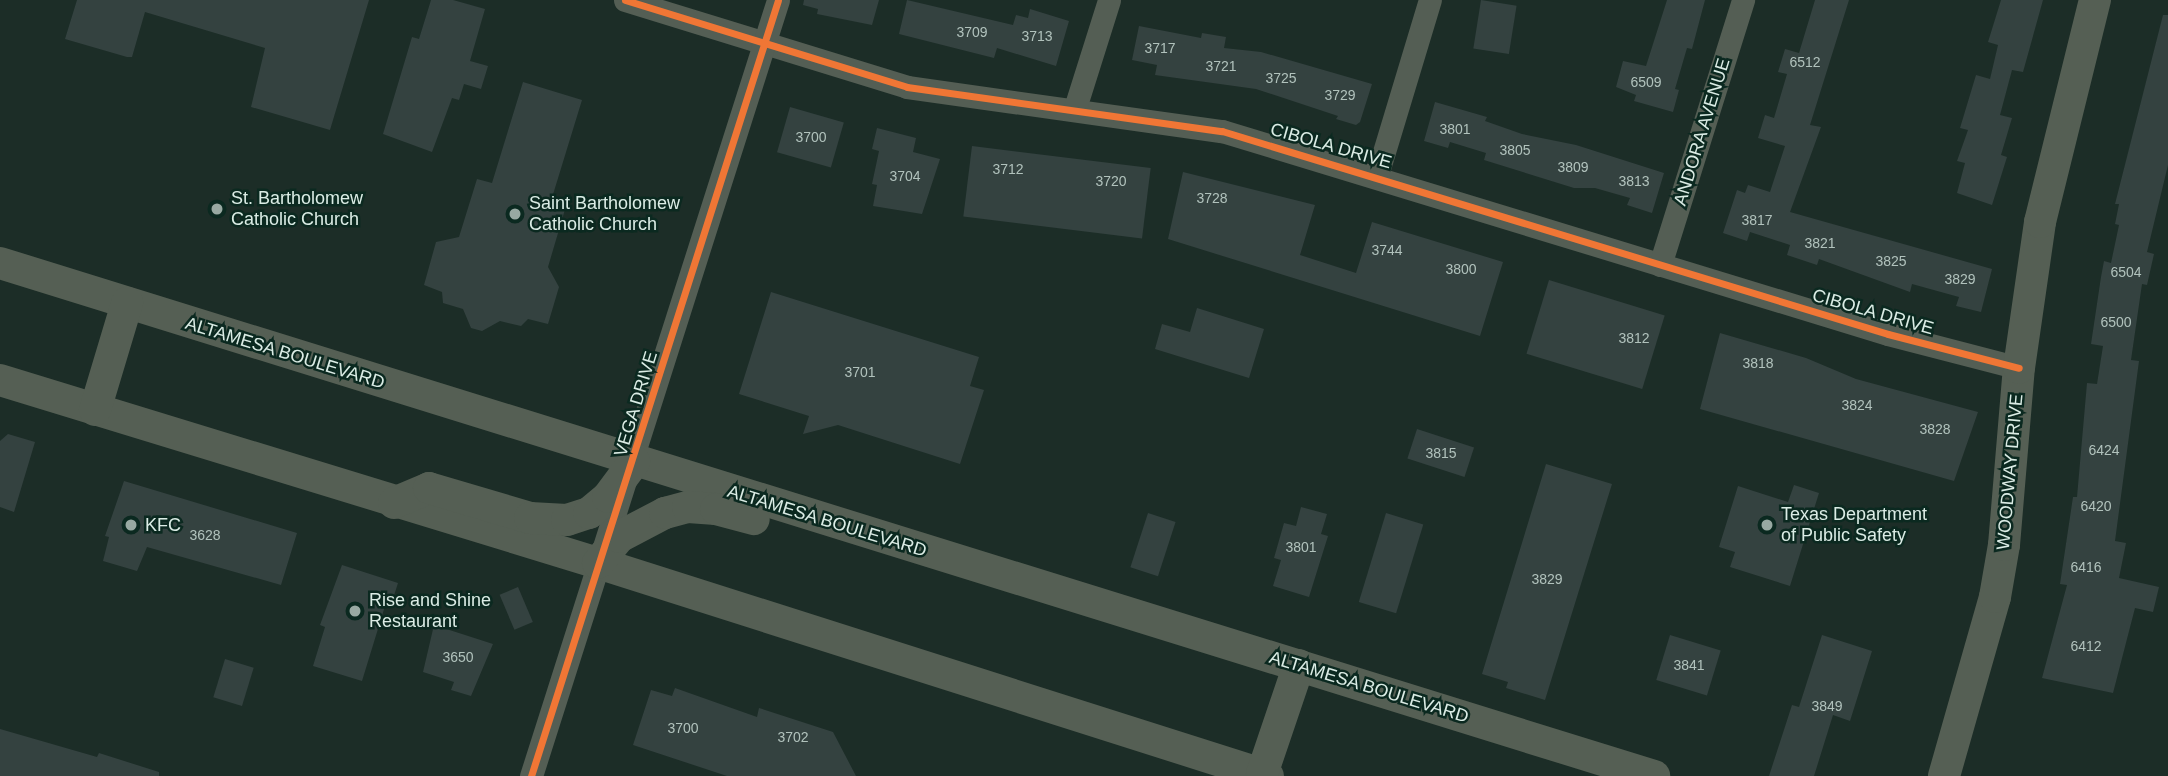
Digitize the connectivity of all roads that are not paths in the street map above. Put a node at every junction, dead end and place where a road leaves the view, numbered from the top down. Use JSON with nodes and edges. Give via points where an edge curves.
{"nodes":[{"id":1,"x":625,"y":0,"type":"edge"},
{"id":2,"x":778,"y":0,"type":"edge"},
{"id":3,"x":1109,"y":0,"type":"edge"},
{"id":4,"x":1430,"y":0,"type":"edge"},
{"id":5,"x":1743,"y":0,"type":"edge"},
{"id":6,"x":2095,"y":0,"type":"edge"},
{"id":7,"x":764,"y":44,"type":"junction"},
{"id":8,"x":1075,"y":108,"type":"junction"},
{"id":9,"x":1377,"y":175,"type":"junction"},
{"id":10,"x":0,"y":263,"type":"edge"},
{"id":11,"x":1660,"y":265,"type":"junction"},
{"id":12,"x":127,"y":303,"type":"junction"},
{"id":13,"x":2019,"y":368,"type":"junction"},
{"id":14,"x":0,"y":380,"type":"edge"},
{"id":15,"x":95,"y":410,"type":"junction"},
{"id":16,"x":634,"y":462,"type":"junction"},
{"id":17,"x":394,"y":503,"type":"junction"},
{"id":18,"x":865,"y":533,"type":"junction"},
{"id":19,"x":598,"y":563,"type":"junction"},
{"id":20,"x":1298,"y":665,"type":"junction"},
{"id":21,"x":1578,"y":765,"type":"edge"},
{"id":22,"x":1265,"y":775,"type":"edge"},
{"id":23,"x":531,"y":776,"type":"edge"},
{"id":24,"x":1654,"y":776,"type":"edge"},
{"id":25,"x":1944,"y":776,"type":"edge"}],
"edges":[{"from":1,"to":7,"type":"street","name":"CIBOLA DRIVE"},
{"from":2,"to":7,"type":"street","name":"VEGA DRIVE"},
{"from":3,"to":8,"type":"street"},
{"from":4,"to":9,"type":"street"},
{"from":5,"to":11,"type":"street","name":"ANDORA AVENUE"},
{"from":6,"to":13,"type":"main road","name":"WOODWAY DRIVE","via":[[2053,158]]},
{"from":7,"to":8,"type":"street","name":"CIBOLA DRIVE","via":[[907,87]]},
{"from":7,"to":16,"type":"street","name":"VEGA DRIVE"},
{"from":8,"to":9,"type":"street","name":"CIBOLA DRIVE","via":[[1222,131]]},
{"from":9,"to":11,"type":"street","name":"CIBOLA DRIVE"},
{"from":10,"to":12,"type":"main road","name":"ALTAMESA BOULEVARD"},
{"from":11,"to":13,"type":"street","name":"CIBOLA DRIVE"},
{"from":12,"to":15,"type":"main road"},
{"from":12,"to":16,"type":"main road","name":"ALTAMESA BOULEVARD"},
{"from":13,"to":25,"type":"main road","name":"WOODWAY DRIVE","via":[[1999,577]]},
{"from":14,"to":15,"type":"main road"},
{"from":15,"to":17,"type":"main road"},
{"from":16,"to":17,"type":"main road","via":[[589,513],[567,520],[530,518],[429,488]]},
{"from":16,"to":18,"type":"main road","name":"ALTAMESA BOULEVARD"},
{"from":16,"to":19,"type":"street","name":"VEGA DRIVE"},
{"from":17,"to":19,"type":"main road"},
{"from":18,"to":19,"type":"main road","via":[[804,533],[716,509],[688,507],[665,513],[619,537]]},
{"from":18,"to":20,"type":"main road","name":"ALTAMESA BOULEVARD"},
{"from":19,"to":22,"type":"main road"},
{"from":19,"to":23,"type":"street","name":"VEGA DRIVE"},
{"from":20,"to":21,"type":"main road","name":"ALTAMESA BOULEVARD"},
{"from":20,"to":22,"type":"main road"},
{"from":21,"to":24,"type":"main road","name":"ALTAMESA BOULEVARD"}]}
